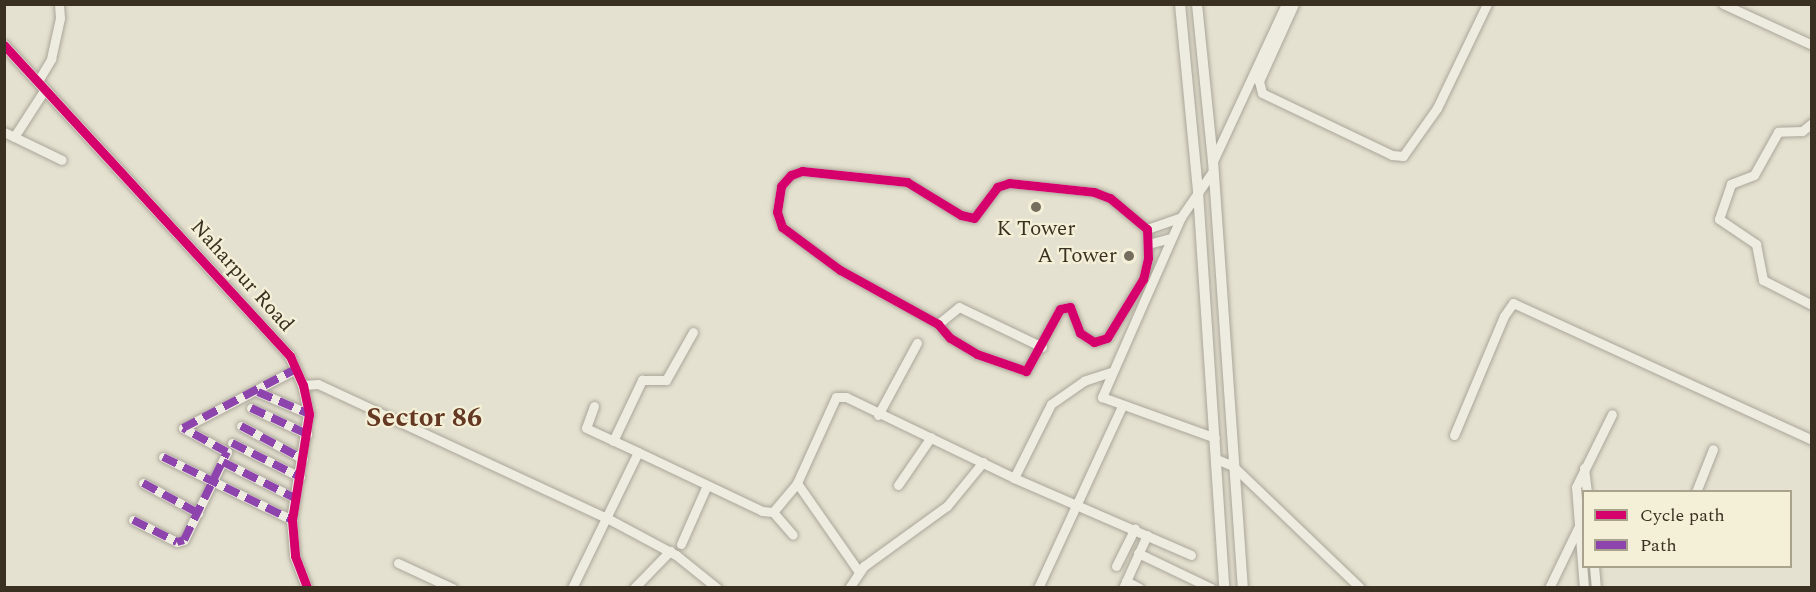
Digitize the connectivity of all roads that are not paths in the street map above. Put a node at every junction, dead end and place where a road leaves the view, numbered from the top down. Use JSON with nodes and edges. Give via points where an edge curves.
{"nodes":[{"id":1,"x":59,"y":4,"type":"edge"},
{"id":2,"x":1180,"y":4,"type":"edge"},
{"id":3,"x":1197,"y":4,"type":"edge"},
{"id":4,"x":1286,"y":4,"type":"edge"},
{"id":5,"x":1294,"y":4,"type":"edge"},
{"id":6,"x":1487,"y":4,"type":"edge"},
{"id":7,"x":1723,"y":4,"type":"edge"},
{"id":8,"x":4,"y":45,"type":"edge"},
{"id":9,"x":1812,"y":45,"type":"edge"},
{"id":10,"x":41,"y":85,"type":"junction"},
{"id":11,"x":1812,"y":123,"type":"edge"},
{"id":12,"x":4,"y":132,"type":"edge"},
{"id":13,"x":15,"y":137,"type":"junction"},
{"id":14,"x":62,"y":160,"type":"dead end"},
{"id":15,"x":1213,"y":166,"type":"junction"},
{"id":16,"x":1198,"y":192,"type":"junction"},
{"id":17,"x":1181,"y":217,"type":"junction"},
{"id":18,"x":1147,"y":230,"type":"junction"},
{"id":19,"x":1171,"y":238,"type":"junction"},
{"id":20,"x":1148,"y":244,"type":"junction"},
{"id":21,"x":1812,"y":305,"type":"edge"},
{"id":22,"x":938,"y":324,"type":"junction"},
{"id":23,"x":693,"y":332,"type":"dead end"},
{"id":24,"x":917,"y":344,"type":"dead end"},
{"id":25,"x":1042,"y":347,"type":"junction"},
{"id":26,"x":296,"y":369,"type":"junction"},
{"id":27,"x":1111,"y":372,"type":"junction"},
{"id":28,"x":303,"y":385,"type":"junction"},
{"id":29,"x":258,"y":392,"type":"dead end"},
{"id":30,"x":594,"y":406,"type":"dead end"},
{"id":31,"x":1122,"y":406,"type":"junction"},
{"id":32,"x":251,"y":408,"type":"dead end"},
{"id":33,"x":309,"y":414,"type":"junction"},
{"id":34,"x":1612,"y":414,"type":"dead end"},
{"id":35,"x":878,"y":415,"type":"junction"},
{"id":36,"x":241,"y":426,"type":"dead end"},
{"id":37,"x":307,"y":434,"type":"junction"},
{"id":38,"x":1454,"y":435,"type":"dead end"},
{"id":39,"x":931,"y":437,"type":"junction"},
{"id":40,"x":1215,"y":438,"type":"junction"},
{"id":41,"x":1812,"y":440,"type":"edge"},
{"id":42,"x":613,"y":441,"type":"junction"},
{"id":43,"x":232,"y":443,"type":"dead end"},
{"id":44,"x":1713,"y":449,"type":"dead end"},
{"id":45,"x":638,"y":452,"type":"junction"},
{"id":46,"x":163,"y":457,"type":"dead end"},
{"id":47,"x":303,"y":459,"type":"junction"},
{"id":48,"x":1216,"y":459,"type":"junction"},
{"id":49,"x":223,"y":462,"type":"junction"},
{"id":50,"x":982,"y":462,"type":"junction"},
{"id":51,"x":1233,"y":466,"type":"junction"},
{"id":52,"x":1584,"y":468,"type":"junction"},
{"id":53,"x":300,"y":477,"type":"junction"},
{"id":54,"x":1014,"y":477,"type":"junction"},
{"id":55,"x":213,"y":481,"type":"junction"},
{"id":56,"x":142,"y":483,"type":"dead end"},
{"id":57,"x":797,"y":483,"type":"junction"},
{"id":58,"x":707,"y":485,"type":"junction"},
{"id":59,"x":898,"y":485,"type":"dead end"},
{"id":60,"x":1587,"y":490,"type":"edge"},
{"id":61,"x":1697,"y":490,"type":"edge"},
{"id":62,"x":295,"y":498,"type":"junction"},
{"id":63,"x":1077,"y":502,"type":"junction"},
{"id":64,"x":773,"y":512,"type":"junction"},
{"id":65,"x":198,"y":513,"type":"junction"},
{"id":66,"x":605,"y":517,"type":"junction"},
{"id":67,"x":133,"y":520,"type":"dead end"},
{"id":68,"x":292,"y":520,"type":"junction"},
{"id":69,"x":1581,"y":525,"type":"edge"},
{"id":70,"x":1135,"y":528,"type":"junction"},
{"id":71,"x":1147,"y":535,"type":"junction"},
{"id":72,"x":793,"y":536,"type":"dead end"},
{"id":73,"x":681,"y":544,"type":"dead end"},
{"id":74,"x":1582,"y":546,"type":"edge"},
{"id":75,"x":670,"y":551,"type":"junction"},
{"id":76,"x":1138,"y":553,"type":"junction"},
{"id":77,"x":1191,"y":555,"type":"dead end"},
{"id":78,"x":398,"y":563,"type":"dead end"},
{"id":79,"x":1116,"y":566,"type":"dead end"},
{"id":80,"x":1583,"y":568,"type":"edge"},
{"id":81,"x":1594,"y":568,"type":"edge"},
{"id":82,"x":859,"y":572,"type":"junction"},
{"id":83,"x":1124,"y":584,"type":"edge"},
{"id":84,"x":1041,"y":586,"type":"edge"},
{"id":85,"x":307,"y":588,"type":"edge"},
{"id":86,"x":452,"y":588,"type":"edge"},
{"id":87,"x":572,"y":588,"type":"edge"},
{"id":88,"x":634,"y":588,"type":"edge"},
{"id":89,"x":717,"y":588,"type":"edge"},
{"id":90,"x":849,"y":588,"type":"edge"},
{"id":91,"x":1139,"y":588,"type":"edge"},
{"id":92,"x":1211,"y":588,"type":"edge"},
{"id":93,"x":1224,"y":588,"type":"edge"},
{"id":94,"x":1244,"y":588,"type":"edge"},
{"id":95,"x":1360,"y":588,"type":"edge"},
{"id":96,"x":1549,"y":588,"type":"edge"},
{"id":97,"x":1584,"y":588,"type":"edge"},
{"id":98,"x":1596,"y":588,"type":"edge"}],
"edges":[{"from":1,"to":10,"type":"street","via":[[60,18],[51,59]]},
{"from":2,"to":16,"type":"street"},
{"from":3,"to":15,"type":"street"},
{"from":4,"to":15,"type":"street"},
{"from":5,"to":6,"type":"street","via":[[1259,81],[1262,93],[1392,155],[1403,156],[1437,108]]},
{"from":7,"to":9,"type":"street"},
{"from":8,"to":10,"type":"street","name":"Naharpur Road"},
{"from":10,"to":13,"type":"street"},
{"from":10,"to":26,"type":"street","name":"Naharpur Road","via":[[267,330]]},
{"from":11,"to":21,"type":"street","via":[[1802,131],[1779,132],[1754,175],[1731,184],[1719,219],[1756,244],[1763,280]]},
{"from":12,"to":13,"type":"street"},
{"from":13,"to":14,"type":"street"},
{"from":15,"to":16,"type":"street"},
{"from":15,"to":51,"type":"street"},
{"from":16,"to":17,"type":"street"},
{"from":16,"to":40,"type":"street"},
{"from":17,"to":18,"type":"street"},
{"from":17,"to":19,"type":"street"},
{"from":18,"to":20,"type":"street"},
{"from":18,"to":22,"type":"street","via":[[1110,198],[1094,192],[1009,183],[997,187],[975,218],[961,215],[907,182],[802,171],[791,175],[781,186],[777,212],[782,227],[840,270]]},
{"from":19,"to":20,"type":"street"},
{"from":19,"to":27,"type":"street"},
{"from":20,"to":25,"type":"street","via":[[1143,279],[1107,338],[1094,342],[1080,333],[1070,307],[1060,309]]},
{"from":22,"to":25,"type":"street","via":[[959,307]]},
{"from":22,"to":25,"type":"street","via":[[950,338],[977,354],[1026,371]]},
{"from":23,"to":42,"type":"street","via":[[666,380],[642,380]]},
{"from":24,"to":35,"type":"street"},
{"from":26,"to":28,"type":"street","name":"Naharpur Road"},
{"from":26,"to":49,"type":"street","via":[[183,428],[227,452]]},
{"from":27,"to":31,"type":"street","via":[[1102,397]]},
{"from":27,"to":54,"type":"street","via":[[1084,381],[1052,404]]},
{"from":28,"to":33,"type":"street","name":"Naharpur Road"},
{"from":28,"to":66,"type":"street","via":[[318,384]]},
{"from":29,"to":33,"type":"street"},
{"from":30,"to":42,"type":"street","via":[[586,428]]},
{"from":31,"to":40,"type":"street","via":[[1184,424]]},
{"from":31,"to":63,"type":"street"},
{"from":32,"to":37,"type":"street"},
{"from":33,"to":37,"type":"street","name":"Naharpur Road"},
{"from":34,"to":52,"type":"street"},
{"from":35,"to":39,"type":"street"},
{"from":35,"to":57,"type":"street","via":[[846,397],[836,397]]},
{"from":36,"to":47,"type":"street"},
{"from":37,"to":47,"type":"street","name":"Naharpur Road"},
{"from":38,"to":41,"type":"street","via":[[1513,303]]},
{"from":39,"to":50,"type":"street"},
{"from":39,"to":59,"type":"street"},
{"from":40,"to":48,"type":"street"},
{"from":42,"to":45,"type":"street"},
{"from":43,"to":53,"type":"street"},
{"from":44,"to":61,"type":"street"},
{"from":45,"to":58,"type":"street"},
{"from":45,"to":66,"type":"street"},
{"from":46,"to":55,"type":"street"},
{"from":47,"to":53,"type":"street","name":"Naharpur Road"},
{"from":48,"to":51,"type":"street"},
{"from":48,"to":93,"type":"street"},
{"from":49,"to":55,"type":"street"},
{"from":49,"to":62,"type":"street"},
{"from":50,"to":54,"type":"street"},
{"from":50,"to":82,"type":"street","via":[[930,520]]},
{"from":51,"to":94,"type":"street"},
{"from":51,"to":95,"type":"street"},
{"from":52,"to":60,"type":"street"},
{"from":52,"to":69,"type":"street","via":[[1576,487]]},
{"from":53,"to":62,"type":"street","name":"Naharpur Road"},
{"from":54,"to":63,"type":"street"},
{"from":55,"to":65,"type":"street"},
{"from":55,"to":68,"type":"street"},
{"from":56,"to":65,"type":"street"},
{"from":57,"to":64,"type":"street"},
{"from":57,"to":82,"type":"street"},
{"from":58,"to":64,"type":"street","via":[[762,511]]},
{"from":58,"to":73,"type":"street"},
{"from":62,"to":68,"type":"street","name":"Naharpur Road"},
{"from":63,"to":70,"type":"street"},
{"from":63,"to":84,"type":"street"},
{"from":64,"to":72,"type":"street"},
{"from":65,"to":67,"type":"street","via":[[182,543]]},
{"from":66,"to":75,"type":"street"},
{"from":66,"to":87,"type":"street"},
{"from":68,"to":85,"type":"street","name":"Naharpur Road","via":[[295,556]]},
{"from":69,"to":74,"type":"street"},
{"from":69,"to":96,"type":"street"},
{"from":70,"to":71,"type":"street"},
{"from":70,"to":79,"type":"street"},
{"from":71,"to":76,"type":"street"},
{"from":71,"to":77,"type":"street"},
{"from":75,"to":88,"type":"street"},
{"from":75,"to":89,"type":"street"},
{"from":76,"to":83,"type":"street"},
{"from":76,"to":92,"type":"street"},
{"from":78,"to":86,"type":"street"},
{"from":80,"to":97,"type":"street"},
{"from":81,"to":98,"type":"street"},
{"from":82,"to":90,"type":"street"},
{"from":83,"to":91,"type":"street"}]}
